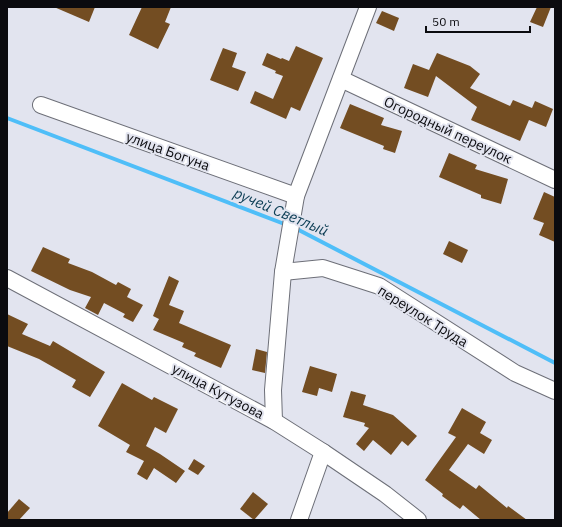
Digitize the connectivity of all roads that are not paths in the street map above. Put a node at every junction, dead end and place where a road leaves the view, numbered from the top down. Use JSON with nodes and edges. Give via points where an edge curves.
{"nodes":[{"id":1,"x":368,"y":7,"type":"edge"},
{"id":2,"x":341,"y":79,"type":"junction"},
{"id":3,"x":41,"y":106,"type":"dead end"},
{"id":4,"x":555,"y":180,"type":"edge"},
{"id":5,"x":296,"y":196,"type":"junction"},
{"id":6,"x":283,"y":272,"type":"junction"},
{"id":7,"x":7,"y":278,"type":"edge"},
{"id":8,"x":555,"y":391,"type":"edge"},
{"id":9,"x":274,"y":421,"type":"junction"},
{"id":10,"x":323,"y":452,"type":"junction"},
{"id":11,"x":299,"y":520,"type":"edge"},
{"id":12,"x":418,"y":520,"type":"edge"}],
"edges":[{"from":1,"to":2,"type":"street"},
{"from":2,"to":4,"type":"street","name":"Огородный переулок"},
{"from":2,"to":5,"type":"street"},
{"from":3,"to":5,"type":"street","name":"улица Богуна"},
{"from":5,"to":6,"type":"street"},
{"from":6,"to":8,"type":"street","name":"переулок Труда","via":[[323,268],[379,286],[514,373]]},
{"from":6,"to":9,"type":"street","via":[[272,390]]},
{"from":7,"to":9,"type":"street","name":"улица Кутузова"},
{"from":9,"to":10,"type":"street","name":"улица Кутузова"},
{"from":10,"to":11,"type":"street"},
{"from":10,"to":12,"type":"street","name":"улица Кутузова"}]}
